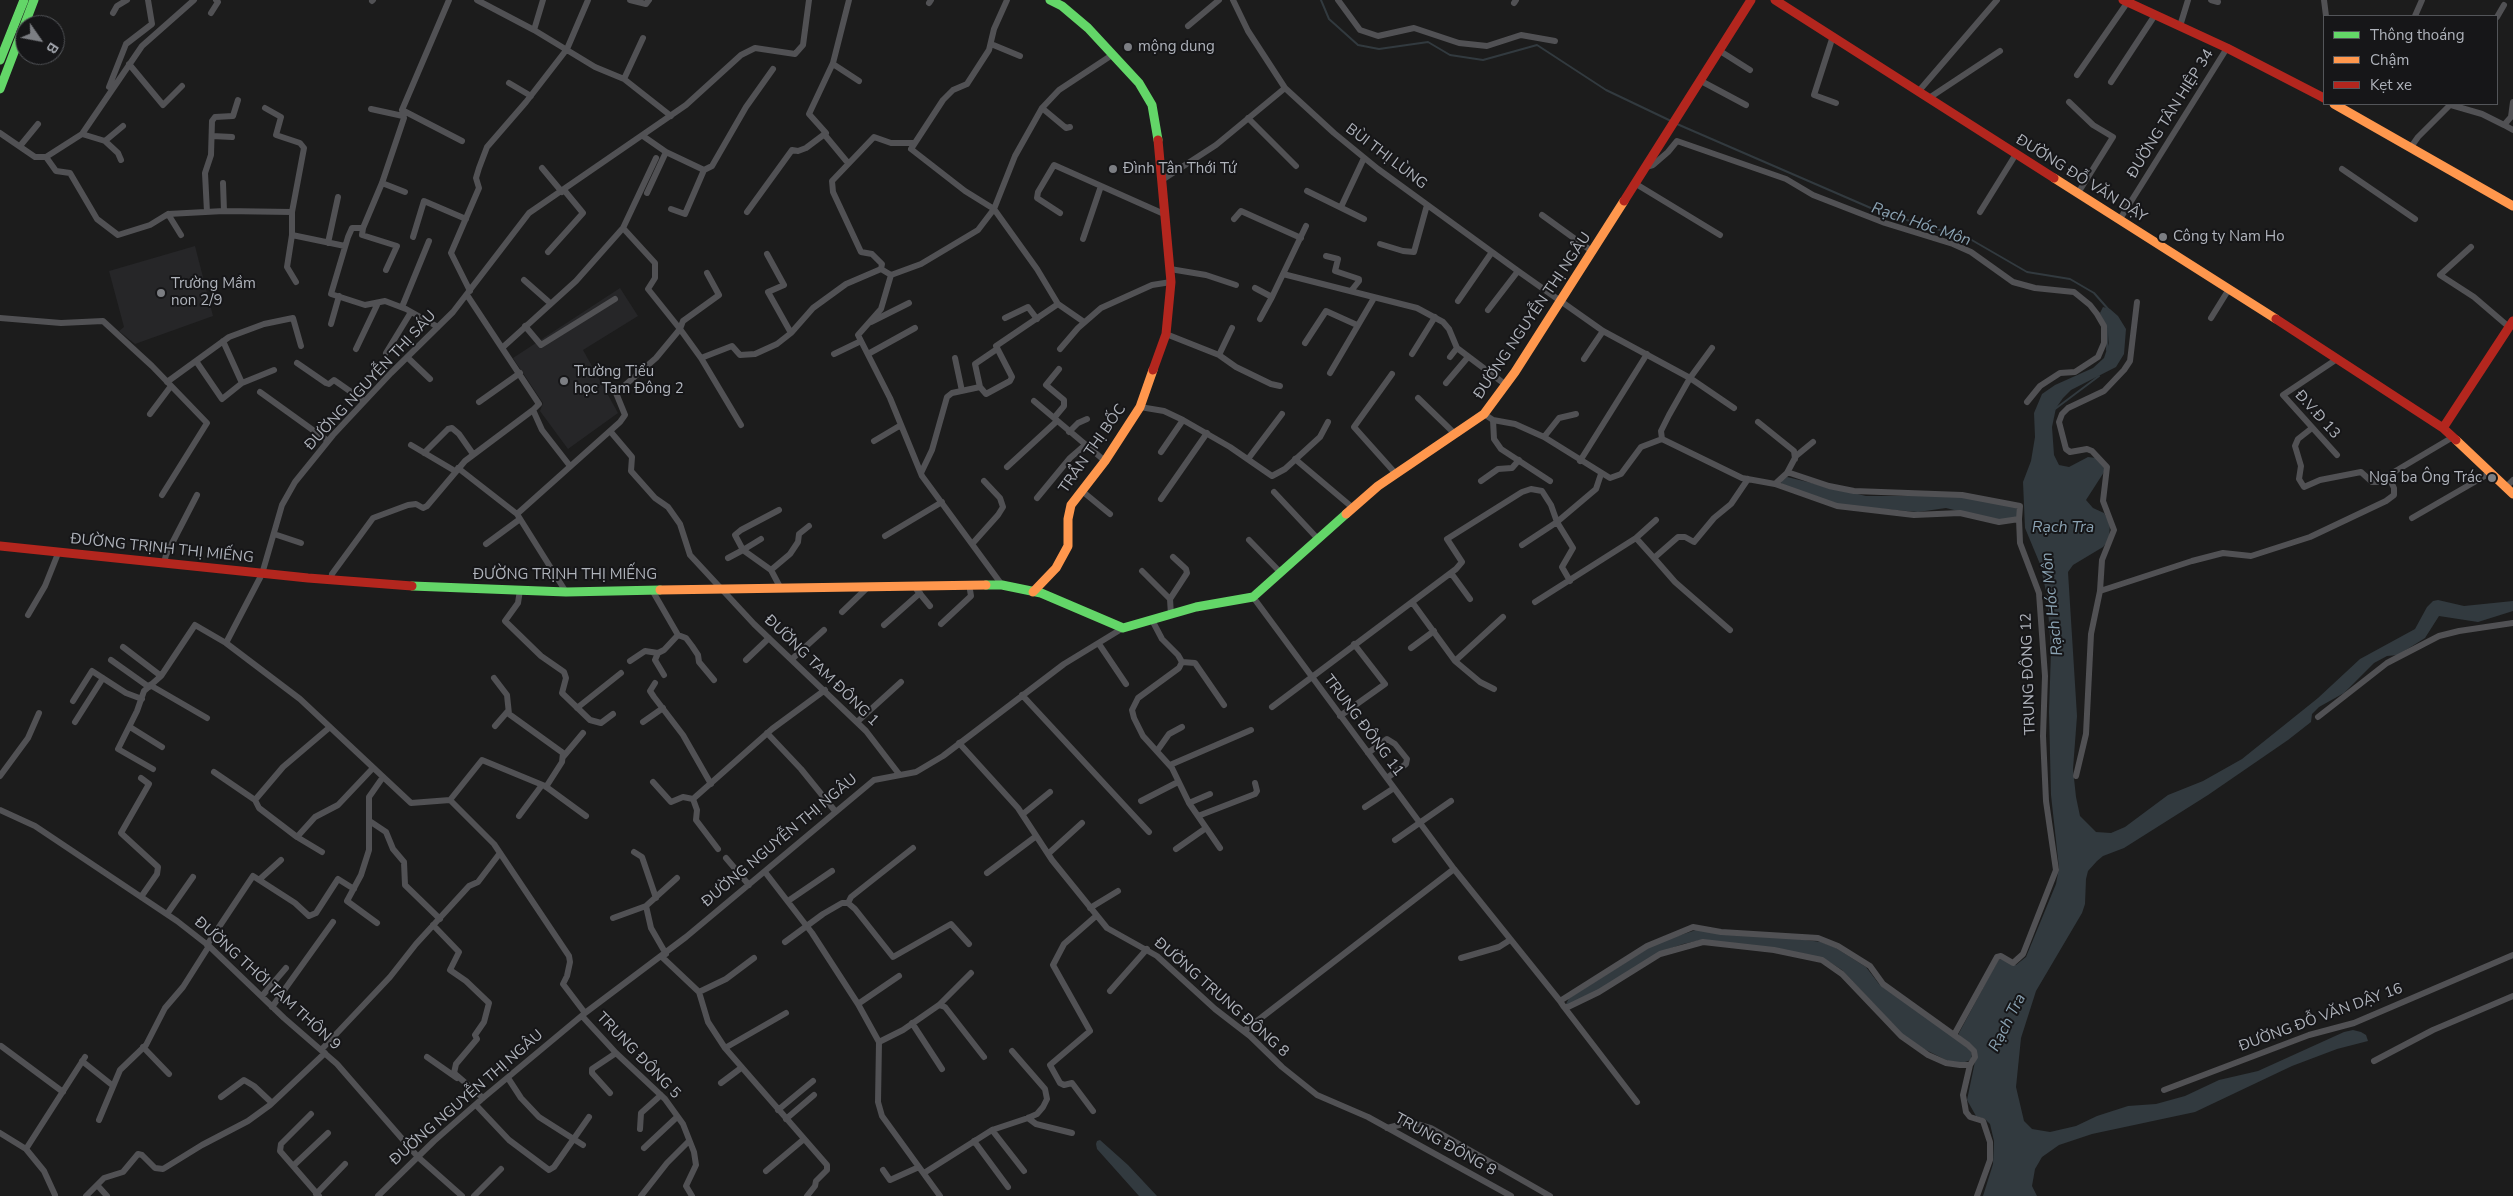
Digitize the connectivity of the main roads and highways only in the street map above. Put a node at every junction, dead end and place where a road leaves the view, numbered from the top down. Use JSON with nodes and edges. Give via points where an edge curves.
{"nodes":[{"id":1,"x":24,"y":0,"type":"edge"},
{"id":2,"x":34,"y":0,"type":"edge"},
{"id":3,"x":1050,"y":0,"type":"edge"},
{"id":4,"x":1751,"y":0,"type":"edge"},
{"id":5,"x":1774,"y":0,"type":"edge"},
{"id":6,"x":2125,"y":1,"type":"edge"},
{"id":7,"x":0,"y":60,"type":"edge"},
{"id":8,"x":0,"y":89,"type":"edge"},
{"id":9,"x":2323,"y":97,"type":"edge"},
{"id":10,"x":2339,"y":105,"type":"edge"},
{"id":11,"x":2513,"y":206,"type":"edge"},
{"id":12,"x":2511,"y":324,"type":"edge"},
{"id":13,"x":2444,"y":428,"type":"junction"},
{"id":14,"x":2511,"y":487,"type":"edge"},
{"id":15,"x":0,"y":546,"type":"edge"},
{"id":16,"x":1033,"y":592,"type":"junction"},
{"id":17,"x":1123,"y":628,"type":"joint"}],
"edges":[{"from":1,"to":7,"type":"main road"},
{"from":2,"to":8,"type":"main road"},
{"from":3,"to":16,"type":"main road","name":"TRẦN THỊ BỐC","via":[[1088,28],[1139,83],[1152,106],[1171,282],[1166,334],[1140,407],[1069,511],[1068,546],[1056,568]]},
{"from":4,"to":17,"type":"main road","name":"ĐƯỜNG NGUYỄN THỊ NGÂU","via":[[1593,252],[1484,414],[1352,508],[1253,598],[1196,607]]},
{"from":5,"to":13,"type":"main road","name":"ĐƯỜNG ĐỖ VĂN DẬY"},
{"from":6,"to":9,"type":"main road"},
{"from":10,"to":11,"type":"main road"},
{"from":12,"to":13,"type":"main road"},
{"from":13,"to":14,"type":"main road","name":"ĐƯỜNG ĐỖ VĂN DẬY","via":[[2490,473]]},
{"from":15,"to":16,"type":"main road","name":"ĐƯỜNG TRỊNH THỊ MIẾNG","via":[[331,580],[520,590],[566,592],[969,584],[1002,585]]},
{"from":16,"to":17,"type":"main road","name":"ĐƯỜNG TRỊNH THỊ MIẾNG"}]}
